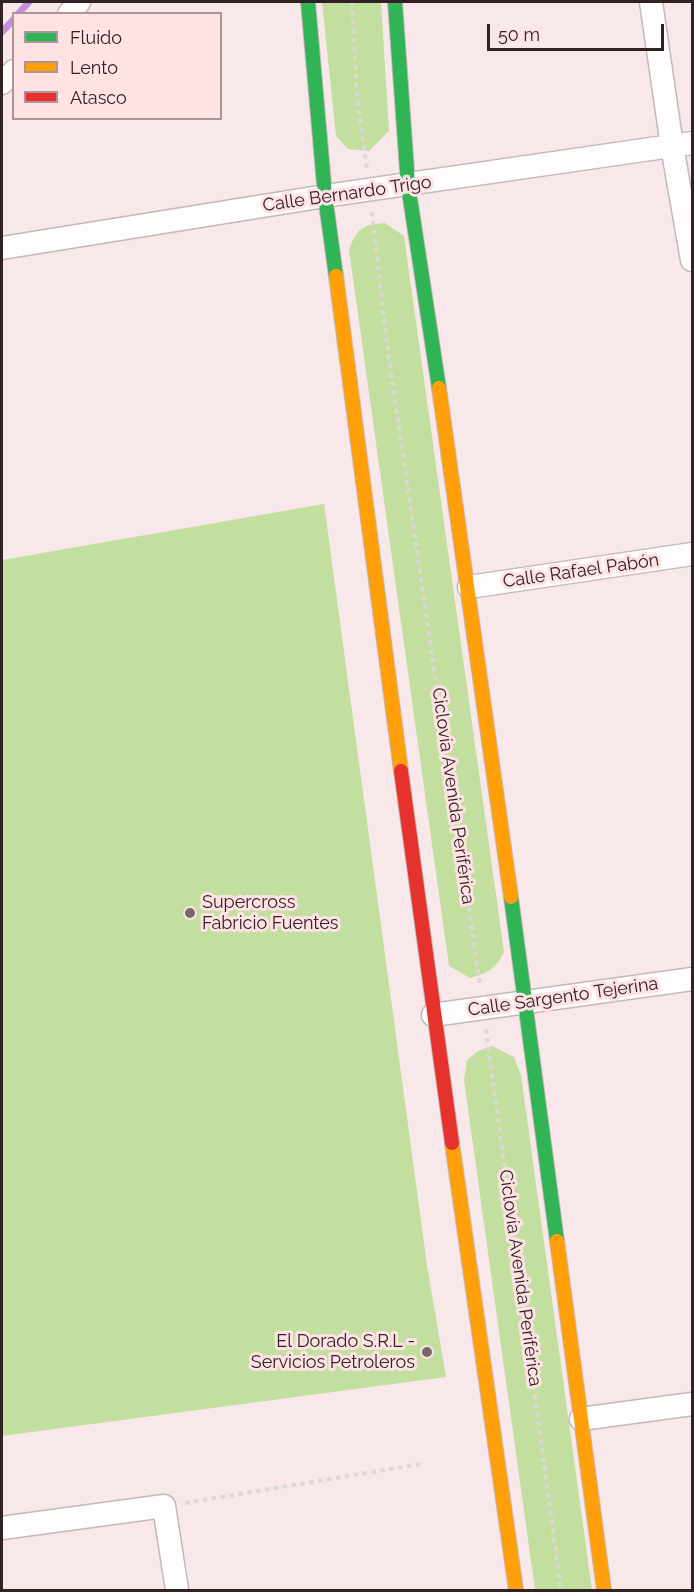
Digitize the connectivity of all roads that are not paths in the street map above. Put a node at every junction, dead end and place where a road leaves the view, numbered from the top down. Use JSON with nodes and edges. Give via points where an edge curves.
{"nodes":[{"id":1,"x":308,"y":2,"type":"edge"},
{"id":2,"x":395,"y":2,"type":"edge"},
{"id":3,"x":651,"y":2,"type":"edge"},
{"id":4,"x":682,"y":145,"type":"edge"},
{"id":5,"x":408,"y":185,"type":"junction"},
{"id":6,"x":325,"y":196,"type":"junction"},
{"id":7,"x":2,"y":248,"type":"edge"},
{"id":8,"x":693,"y":260,"type":"edge"},
{"id":9,"x":693,"y":554,"type":"edge"},
{"id":10,"x":469,"y":586,"type":"junction"},
{"id":11,"x":693,"y":979,"type":"edge"},
{"id":12,"x":525,"y":1002,"type":"junction"},
{"id":13,"x":433,"y":1015,"type":"junction"},
{"id":14,"x":693,"y":1404,"type":"edge"},
{"id":15,"x":581,"y":1419,"type":"junction"},
{"id":16,"x":2,"y":1528,"type":"edge"},
{"id":17,"x":177,"y":1590,"type":"edge"},
{"id":18,"x":516,"y":1590,"type":"edge"},
{"id":19,"x":604,"y":1590,"type":"edge"}],
"edges":[{"from":1,"to":6,"type":"highway"},
{"from":2,"to":5,"type":"highway"},
{"from":3,"to":4,"type":"street"},
{"from":4,"to":5,"type":"street","name":"Calle Bernardo Trigo"},
{"from":4,"to":8,"type":"street"},
{"from":5,"to":6,"type":"street","name":"Calle Bernardo Trigo"},
{"from":5,"to":10,"type":"highway"},
{"from":6,"to":7,"type":"street","name":"Calle Bernardo Trigo"},
{"from":6,"to":13,"type":"highway"},
{"from":9,"to":10,"type":"street","name":"Calle Rafael Pabón"},
{"from":10,"to":12,"type":"highway"},
{"from":11,"to":12,"type":"street","name":"Calle Sargento Tejerina"},
{"from":12,"to":13,"type":"street","name":"Calle Sargento Tejerina"},
{"from":12,"to":15,"type":"highway"},
{"from":13,"to":18,"type":"highway"},
{"from":14,"to":15,"type":"street"},
{"from":15,"to":19,"type":"highway"},
{"from":16,"to":17,"type":"street","via":[[164,1506]]}]}
